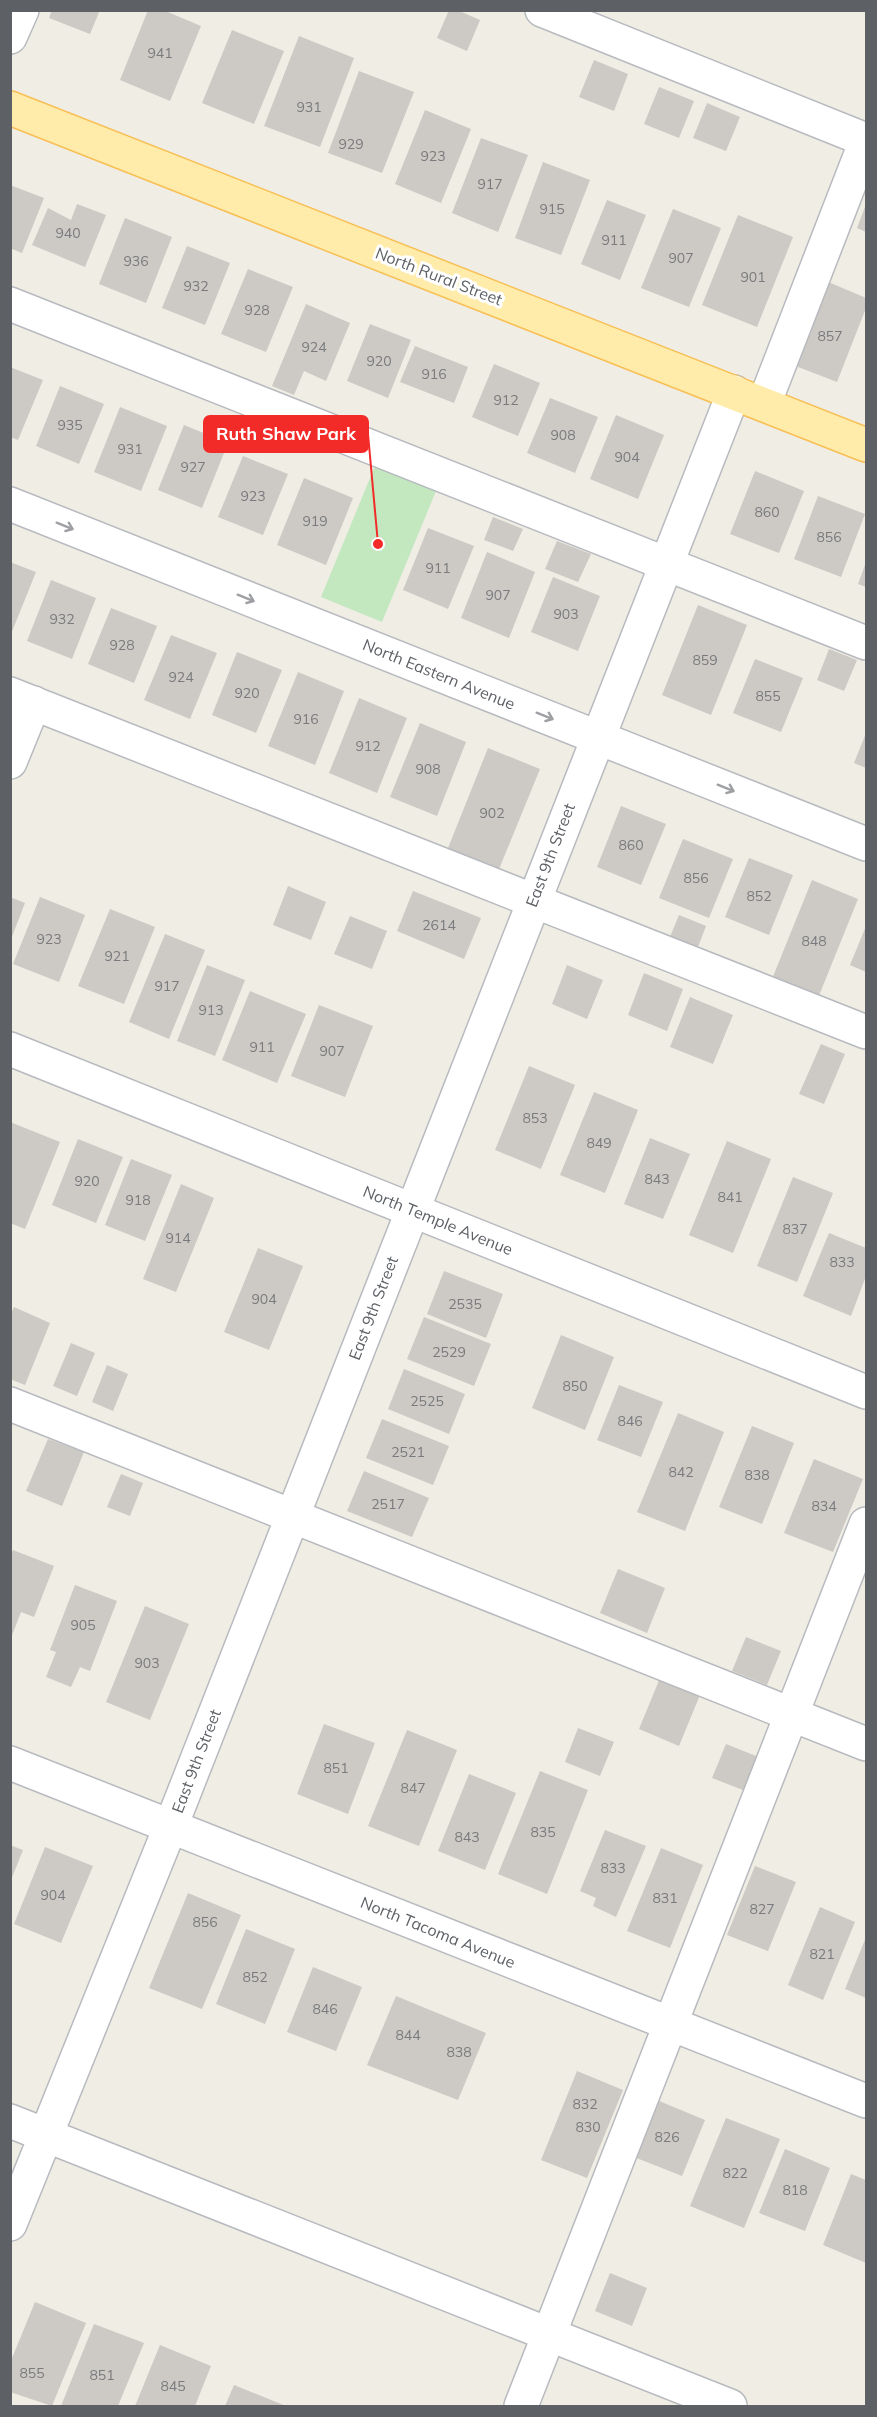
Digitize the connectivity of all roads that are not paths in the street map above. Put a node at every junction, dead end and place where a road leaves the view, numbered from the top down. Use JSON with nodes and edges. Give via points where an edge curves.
{"nodes":[{"id":1,"x":21,"y":10,"type":"edge"},
{"id":2,"x":542,"y":10,"type":"edge"},
{"id":3,"x":10,"y":37,"type":"edge"},
{"id":4,"x":10,"y":108,"type":"edge"},
{"id":5,"x":867,"y":141,"type":"edge"},
{"id":6,"x":10,"y":304,"type":"edge"},
{"id":7,"x":734,"y":392,"type":"junction"},
{"id":8,"x":764,"y":404,"type":"junction"},
{"id":9,"x":867,"y":445,"type":"edge"},
{"id":10,"x":10,"y":504,"type":"edge"},
{"id":11,"x":665,"y":564,"type":"junction"},
{"id":12,"x":867,"y":643,"type":"edge"},
{"id":13,"x":22,"y":699,"type":"edge"},
{"id":14,"x":596,"y":736,"type":"junction"},
{"id":15,"x":10,"y":762,"type":"edge"},
{"id":16,"x":867,"y":843,"type":"edge"},
{"id":17,"x":533,"y":900,"type":"junction"},
{"id":18,"x":867,"y":1032,"type":"edge"},
{"id":19,"x":10,"y":1049,"type":"edge"},
{"id":20,"x":412,"y":1210,"type":"junction"},
{"id":21,"x":867,"y":1392,"type":"edge"},
{"id":22,"x":10,"y":1404,"type":"edge"},
{"id":23,"x":292,"y":1516,"type":"junction"},
{"id":24,"x":867,"y":1524,"type":"edge"},
{"id":25,"x":792,"y":1714,"type":"junction"},
{"id":26,"x":867,"y":1744,"type":"edge"},
{"id":27,"x":10,"y":1762,"type":"edge"},
{"id":28,"x":170,"y":1826,"type":"junction"},
{"id":29,"x":671,"y":2024,"type":"junction"},
{"id":30,"x":867,"y":2101,"type":"edge"},
{"id":31,"x":10,"y":2121,"type":"edge"},
{"id":32,"x":46,"y":2135,"type":"junction"},
{"id":33,"x":10,"y":2224,"type":"edge"},
{"id":34,"x":549,"y":2335,"type":"junction"},
{"id":35,"x":521,"y":2406,"type":"edge"},
{"id":36,"x":730,"y":2406,"type":"edge"}],
"edges":[{"from":1,"to":3,"type":"street"},
{"from":2,"to":5,"type":"street"},
{"from":4,"to":7,"type":"main road","name":"North Rural Street"},
{"from":5,"to":8,"type":"street"},
{"from":6,"to":11,"type":"street"},
{"from":7,"to":8,"type":"main road","name":"North Rural Street"},
{"from":7,"to":11,"type":"street","name":"East 9th Street"},
{"from":8,"to":9,"type":"main road","name":"North Rural Street"},
{"from":10,"to":14,"type":"street","name":"North Eastern Avenue","one_way":true},
{"from":11,"to":12,"type":"street"},
{"from":11,"to":14,"type":"street","name":"East 9th Street"},
{"from":13,"to":15,"type":"street"},
{"from":13,"to":17,"type":"street"},
{"from":14,"to":16,"type":"street","name":"North Eastern Avenue","one_way":true},
{"from":14,"to":17,"type":"street","name":"East 9th Street"},
{"from":17,"to":18,"type":"street"},
{"from":17,"to":20,"type":"street","name":"East 9th Street"},
{"from":19,"to":20,"type":"street","name":"North Temple Avenue"},
{"from":20,"to":21,"type":"street","name":"North Temple Avenue"},
{"from":20,"to":23,"type":"street","name":"East 9th Street"},
{"from":22,"to":23,"type":"street"},
{"from":23,"to":25,"type":"street"},
{"from":23,"to":28,"type":"street","name":"East 9th Street"},
{"from":24,"to":25,"type":"street"},
{"from":25,"to":26,"type":"street"},
{"from":25,"to":29,"type":"street"},
{"from":27,"to":28,"type":"street","name":"North Tacoma Avenue"},
{"from":28,"to":29,"type":"street","name":"North Tacoma Avenue"},
{"from":28,"to":32,"type":"street","name":"East 9th Street"},
{"from":29,"to":30,"type":"street","name":"North Tacoma Avenue"},
{"from":29,"to":34,"type":"street"},
{"from":31,"to":32,"type":"street"},
{"from":32,"to":33,"type":"street","name":"East 9th Street"},
{"from":32,"to":34,"type":"street"},
{"from":34,"to":35,"type":"street"},
{"from":34,"to":36,"type":"street"}]}
